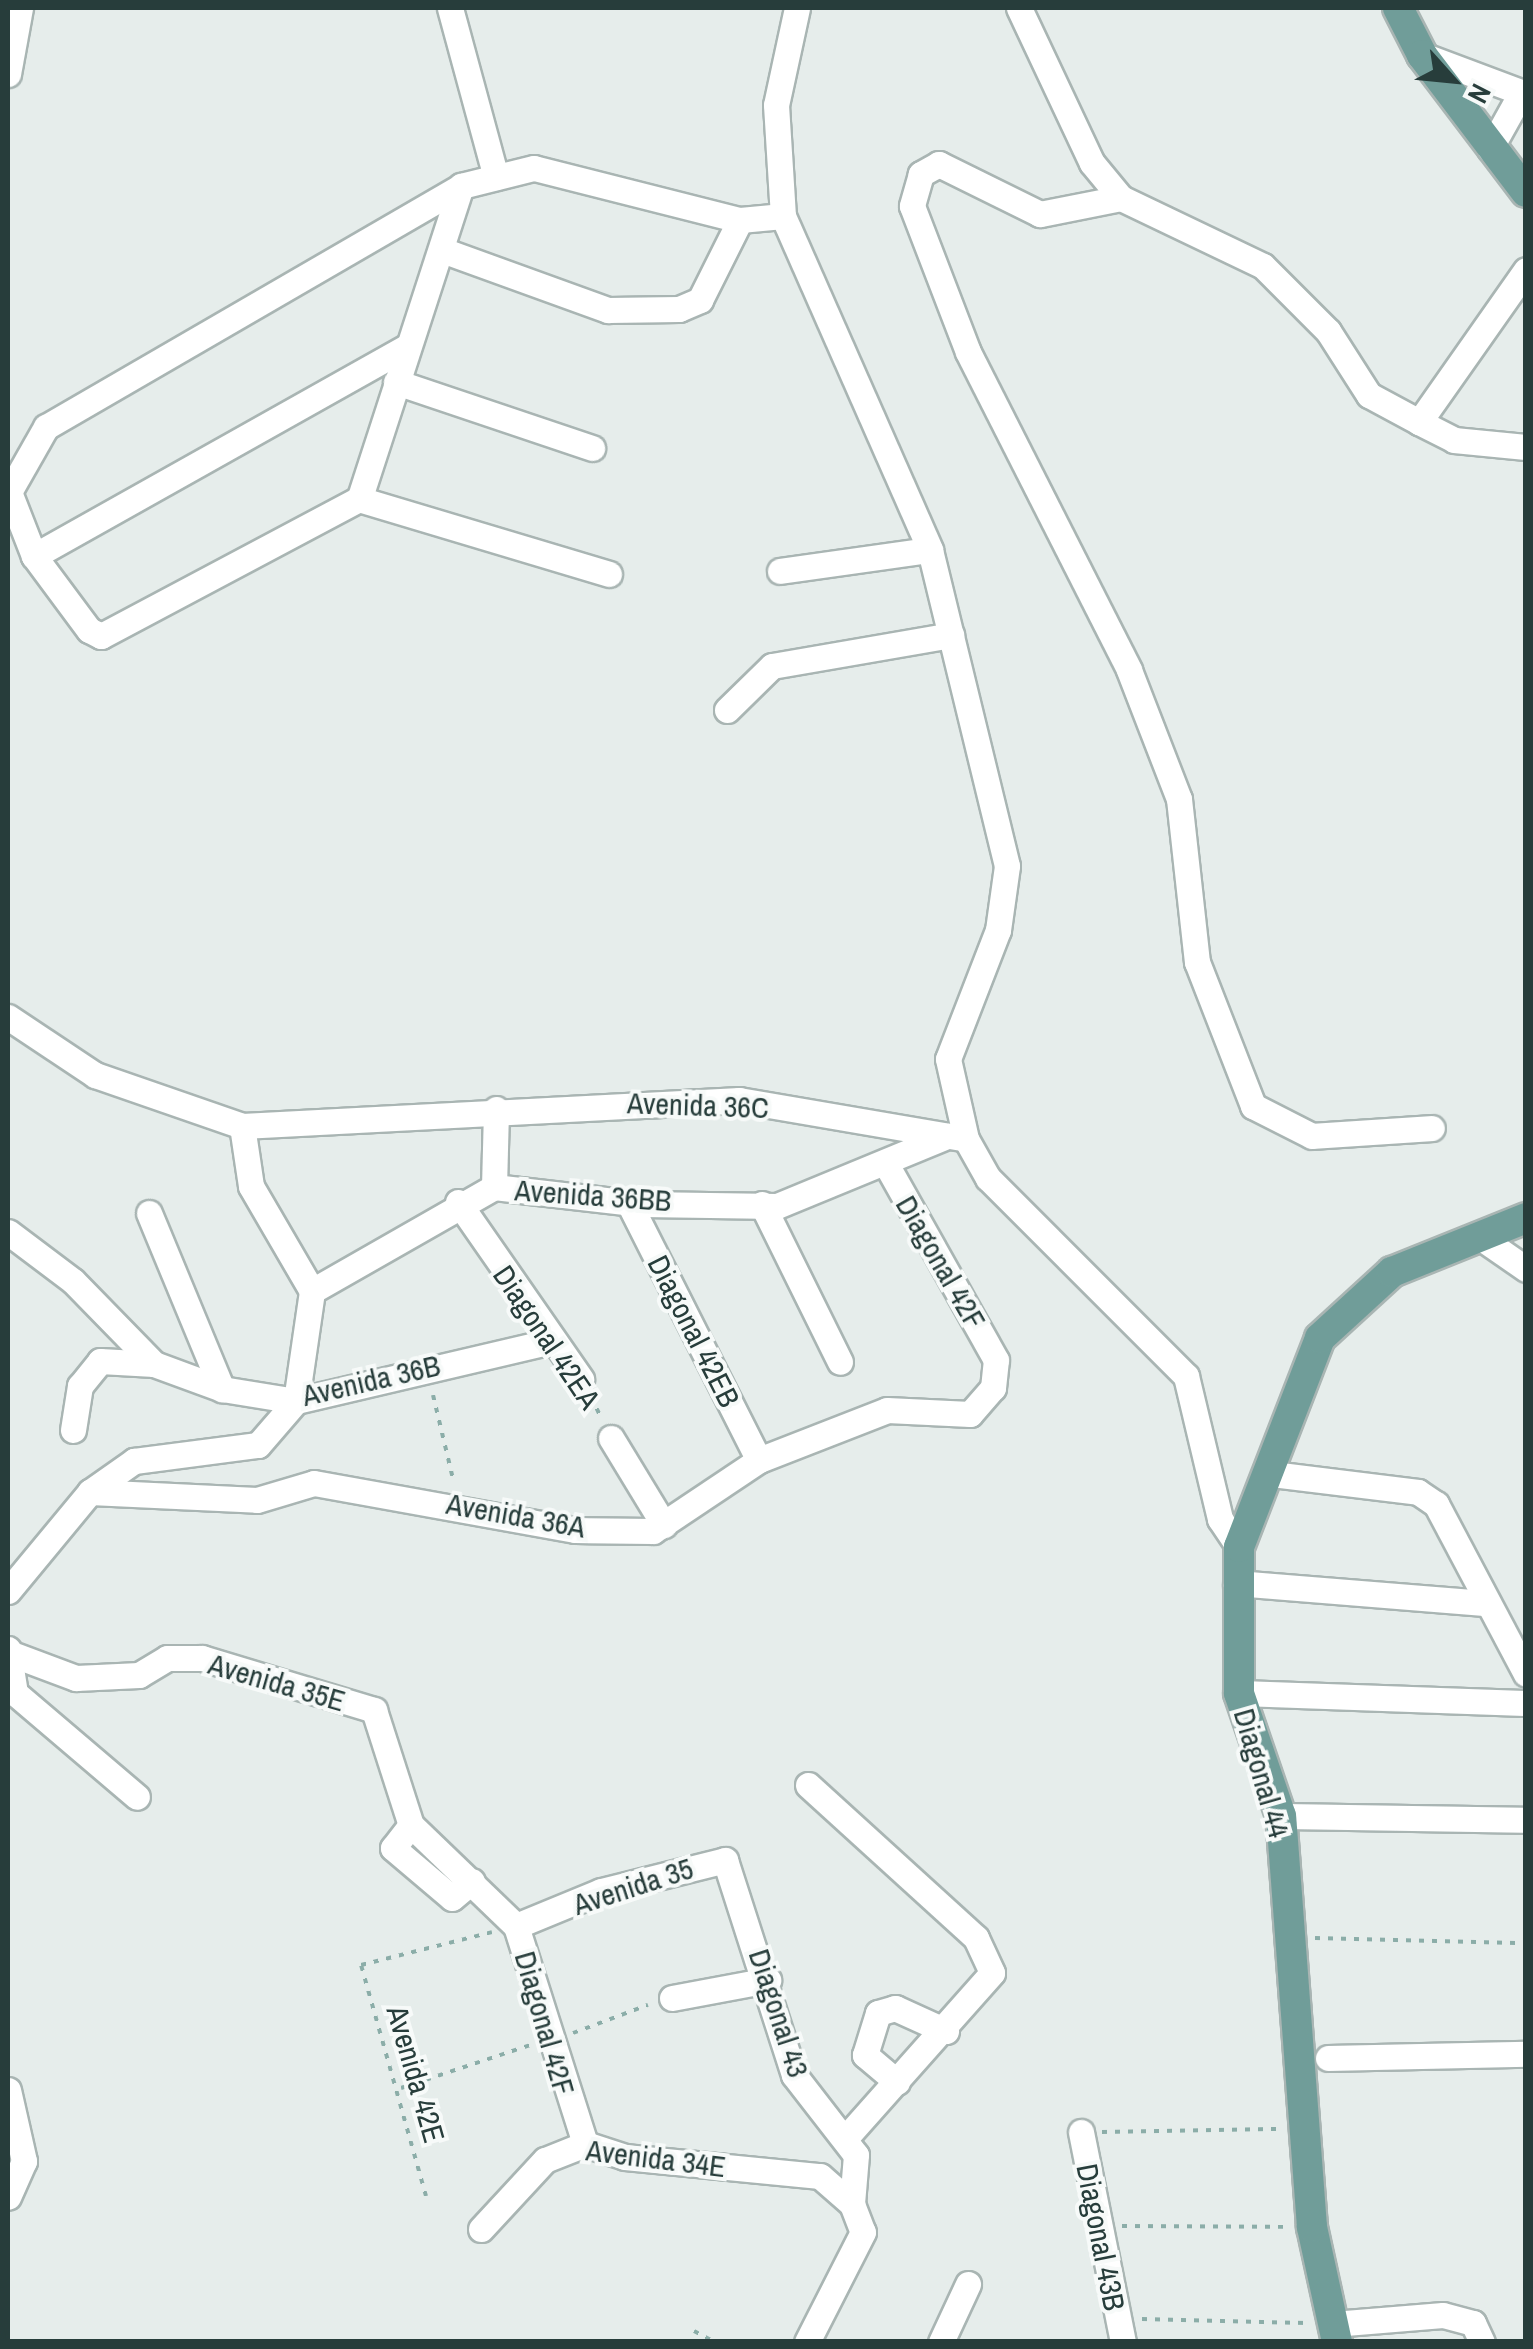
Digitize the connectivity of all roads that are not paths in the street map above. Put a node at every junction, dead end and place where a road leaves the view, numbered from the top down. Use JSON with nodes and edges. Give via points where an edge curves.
{"nodes":[{"id":1,"x":20,"y":8,"type":"edge"},
{"id":2,"x":450,"y":8,"type":"edge"},
{"id":3,"x":797,"y":8,"type":"edge"},
{"id":4,"x":1019,"y":8,"type":"edge"},
{"id":5,"x":1398,"y":8,"type":"edge"},
{"id":6,"x":1422,"y":55,"type":"junction"},
{"id":7,"x":8,"y":74,"type":"edge"},
{"id":8,"x":1523,"y":94,"type":"edge"},
{"id":9,"x":1490,"y":149,"type":"junction"},
{"id":10,"x":496,"y":178,"type":"junction"},
{"id":11,"x":461,"y":186,"type":"junction"},
{"id":12,"x":1526,"y":192,"type":"edge"},
{"id":13,"x":1121,"y":198,"type":"junction"},
{"id":14,"x":783,"y":216,"type":"junction"},
{"id":15,"x":740,"y":220,"type":"junction"},
{"id":16,"x":442,"y":250,"type":"junction"},
{"id":17,"x":1526,"y":270,"type":"edge"},
{"id":18,"x":407,"y":347,"type":"junction"},
{"id":19,"x":396,"y":382,"type":"junction"},
{"id":20,"x":1419,"y":422,"type":"junction"},
{"id":21,"x":1526,"y":446,"type":"edge"},
{"id":22,"x":592,"y":448,"type":"dead end"},
{"id":23,"x":8,"y":492,"type":"edge"},
{"id":24,"x":359,"y":499,"type":"junction"},
{"id":25,"x":930,"y":550,"type":"junction"},
{"id":26,"x":34,"y":556,"type":"junction"},
{"id":27,"x":780,"y":571,"type":"dead end"},
{"id":28,"x":609,"y":574,"type":"dead end"},
{"id":29,"x":951,"y":635,"type":"junction"},
{"id":30,"x":727,"y":710,"type":"dead end"},
{"id":31,"x":8,"y":1016,"type":"edge"},
{"id":32,"x":496,"y":1109,"type":"junction"},
{"id":33,"x":242,"y":1126,"type":"junction"},
{"id":34,"x":1432,"y":1128,"type":"dead end"},
{"id":35,"x":957,"y":1138,"type":"junction"},
{"id":36,"x":886,"y":1164,"type":"junction"},
{"id":37,"x":494,"y":1187,"type":"junction"},
{"id":38,"x":458,"y":1202,"type":"junction"},
{"id":39,"x":629,"y":1203,"type":"junction"},
{"id":40,"x":762,"y":1204,"type":"junction"},
{"id":41,"x":149,"y":1213,"type":"dead end"},
{"id":42,"x":1526,"y":1218,"type":"edge"},
{"id":43,"x":8,"y":1232,"type":"edge"},
{"id":44,"x":1480,"y":1237,"type":"junction"},
{"id":45,"x":1526,"y":1269,"type":"edge"},
{"id":46,"x":312,"y":1291,"type":"junction"},
{"id":47,"x":548,"y":1342,"type":"junction"},
{"id":48,"x":840,"y":1362,"type":"dead end"},
{"id":49,"x":154,"y":1364,"type":"junction"},
{"id":50,"x":581,"y":1378,"type":"road end"},
{"id":51,"x":222,"y":1389,"type":"junction"},
{"id":52,"x":296,"y":1401,"type":"junction"},
{"id":53,"x":74,"y":1430,"type":"dead end"},
{"id":54,"x":610,"y":1438,"type":"road end"},
{"id":55,"x":758,"y":1460,"type":"junction"},
{"id":56,"x":1272,"y":1474,"type":"junction"},
{"id":57,"x":90,"y":1492,"type":"junction"},
{"id":58,"x":664,"y":1525,"type":"junction"},
{"id":59,"x":1240,"y":1546,"type":"junction"},
{"id":60,"x":1236,"y":1583,"type":"junction"},
{"id":61,"x":8,"y":1590,"type":"edge"},
{"id":62,"x":1486,"y":1603,"type":"junction"},
{"id":63,"x":8,"y":1651,"type":"edge"},
{"id":64,"x":1526,"y":1674,"type":"edge"},
{"id":65,"x":1239,"y":1693,"type":"junction"},
{"id":66,"x":1526,"y":1703,"type":"edge"},
{"id":67,"x":374,"y":1710,"type":"joint"},
{"id":68,"x":808,"y":1785,"type":"dead end"},
{"id":69,"x":137,"y":1797,"type":"dead end"},
{"id":70,"x":1281,"y":1816,"type":"junction"},
{"id":71,"x":1526,"y":1820,"type":"edge"},
{"id":72,"x":731,"y":1866,"type":"joint"},
{"id":73,"x":516,"y":1926,"type":"junction"},
{"id":74,"x":768,"y":1980,"type":"junction"},
{"id":75,"x":672,"y":1998,"type":"dead end"},
{"id":76,"x":946,"y":2031,"type":"junction"},
{"id":77,"x":1526,"y":2054,"type":"edge"},
{"id":78,"x":1328,"y":2058,"type":"dead end"},
{"id":79,"x":897,"y":2082,"type":"junction"},
{"id":80,"x":8,"y":2090,"type":"edge"},
{"id":81,"x":1081,"y":2132,"type":"road end"},
{"id":82,"x":848,"y":2135,"type":"junction"},
{"id":83,"x":585,"y":2144,"type":"junction"},
{"id":84,"x":8,"y":2197,"type":"edge"},
{"id":85,"x":852,"y":2204,"type":"junction"},
{"id":86,"x":481,"y":2228,"type":"dead end"},
{"id":87,"x":968,"y":2284,"type":"dead end"},
{"id":88,"x":1120,"y":2330,"type":"edge"},
{"id":89,"x":1394,"y":2331,"type":"edge"},
{"id":90,"x":1335,"y":2333,"type":"edge"},
{"id":91,"x":807,"y":2342,"type":"edge"},
{"id":92,"x":941,"y":2342,"type":"edge"},
{"id":93,"x":1482,"y":2342,"type":"edge"}],
"edges":[{"from":1,"to":7,"type":"street"},
{"from":2,"to":10,"type":"street"},
{"from":3,"to":14,"type":"street","via":[[776,105]]},
{"from":4,"to":13,"type":"street","via":[[1092,163]]},
{"from":5,"to":6,"type":"main road"},
{"from":6,"to":8,"type":"street"},
{"from":6,"to":9,"type":"main road"},
{"from":8,"to":9,"type":"street"},
{"from":9,"to":12,"type":"main road"},
{"from":10,"to":11,"type":"street"},
{"from":10,"to":15,"type":"street","via":[[534,168],[601,178]]},
{"from":11,"to":16,"type":"street"},
{"from":11,"to":23,"type":"street","via":[[46,427]]},
{"from":13,"to":20,"type":"street","via":[[1263,266],[1328,331],[1369,394]]},
{"from":13,"to":34,"type":"street","via":[[1040,214],[940,164],[921,174],[912,206],[968,352],[1128,670],[1180,799],[1197,962],[1252,1106],[1312,1136]]},
{"from":14,"to":15,"type":"street"},
{"from":14,"to":25,"type":"street"},
{"from":15,"to":16,"type":"street","via":[[700,300],[679,309],[608,310]]},
{"from":16,"to":18,"type":"street"},
{"from":17,"to":20,"type":"street"},
{"from":18,"to":19,"type":"street"},
{"from":18,"to":26,"type":"street"},
{"from":19,"to":22,"type":"street"},
{"from":19,"to":24,"type":"street"},
{"from":20,"to":21,"type":"street","via":[[1454,440]]},
{"from":23,"to":26,"type":"street"},
{"from":24,"to":26,"type":"street","via":[[101,636]]},
{"from":24,"to":28,"type":"street"},
{"from":25,"to":27,"type":"street"},
{"from":25,"to":29,"type":"street"},
{"from":29,"to":30,"type":"street","via":[[772,666]]},
{"from":29,"to":35,"type":"street","via":[[1007,866],[998,930],[948,1059]]},
{"from":31,"to":33,"type":"street","name":"Avenida 36C","via":[[95,1075]]},
{"from":32,"to":33,"type":"street","name":"Avenida 36C"},
{"from":32,"to":35,"type":"street","name":"Avenida 36C","via":[[739,1100]]},
{"from":32,"to":37,"type":"street"},
{"from":33,"to":46,"type":"street","via":[[251,1186]]},
{"from":35,"to":36,"type":"street","name":"Avenida 36BB"},
{"from":35,"to":59,"type":"street","via":[[988,1178],[1186,1376],[1220,1518]]},
{"from":36,"to":40,"type":"street","name":"Avenida 36BB"},
{"from":36,"to":55,"type":"street","name":"Diagonal 42F","via":[[996,1360],[993,1388],[970,1414],[887,1410]]},
{"from":37,"to":38,"type":"street","name":"Avenida 36BB"},
{"from":37,"to":39,"type":"street","name":"Avenida 36BB"},
{"from":38,"to":46,"type":"street","name":"Avenida 36BB"},
{"from":38,"to":47,"type":"street","name":"Diagonal 42EA"},
{"from":39,"to":40,"type":"street","name":"Avenida 36BB"},
{"from":39,"to":55,"type":"street","name":"Diagonal 42EB"},
{"from":40,"to":48,"type":"street"},
{"from":41,"to":51,"type":"street"},
{"from":42,"to":44,"type":"main road","name":"Diagonal 44"},
{"from":43,"to":49,"type":"street","name":"Avenida 36B","via":[[73,1281]]},
{"from":44,"to":45,"type":"street"},
{"from":44,"to":56,"type":"main road","name":"Diagonal 44","via":[[1392,1272],[1320,1338]]},
{"from":46,"to":52,"type":"street"},
{"from":47,"to":50,"type":"street","name":"Diagonal 42EA"},
{"from":47,"to":52,"type":"street","name":"Avenida 36B"},
{"from":49,"to":51,"type":"street","name":"Avenida 36B"},
{"from":49,"to":53,"type":"street","via":[[100,1360],[80,1386]]},
{"from":51,"to":52,"type":"street","name":"Avenida 36B"},
{"from":52,"to":57,"type":"street","via":[[258,1445],[134,1461]]},
{"from":54,"to":58,"type":"street","name":"Diagonal 42EA"},
{"from":55,"to":58,"type":"street"},
{"from":56,"to":59,"type":"main road","name":"Diagonal 44"},
{"from":56,"to":62,"type":"street","via":[[1418,1492],[1436,1504]]},
{"from":57,"to":58,"type":"street","name":"Avenida 36A","via":[[257,1500],[314,1483],[576,1530]]},
{"from":57,"to":61,"type":"street"},
{"from":59,"to":60,"type":"main road","name":"Diagonal 44"},
{"from":60,"to":62,"type":"street"},
{"from":60,"to":65,"type":"main road","name":"Diagonal 44"},
{"from":62,"to":64,"type":"street"},
{"from":63,"to":67,"type":"street","name":"Avenida 35E","via":[[76,1678],[139,1675],[167,1658],[202,1658]]},
{"from":63,"to":69,"type":"street","via":[[15,1692]]},
{"from":65,"to":66,"type":"street"},
{"from":65,"to":70,"type":"main road","name":"Diagonal 44"},
{"from":67,"to":73,"type":"street","name":"Diagonal 42F","via":[[410,1825]]},
{"from":68,"to":76,"type":"street","via":[[990,1954],[979,1996]]},
{"from":70,"to":71,"type":"street"},
{"from":70,"to":90,"type":"main road","name":"Diagonal 44","via":[[1312,2227]]},
{"from":72,"to":73,"type":"street","name":"Avenida 35","via":[[717,1859],[601,1891]]},
{"from":72,"to":74,"type":"street","name":"Diagonal 43"},
{"from":73,"to":83,"type":"street","name":"Diagonal 42F"},
{"from":74,"to":75,"type":"street"},
{"from":74,"to":82,"type":"street","name":"Diagonal 43","via":[[794,2076]]},
{"from":76,"to":79,"type":"street"},
{"from":76,"to":79,"type":"street","via":[[895,2008],[878,2013],[865,2055]]},
{"from":77,"to":78,"type":"street"},
{"from":79,"to":82,"type":"street"},
{"from":80,"to":84,"type":"street","via":[[24,2162]]},
{"from":81,"to":88,"type":"street","name":"Diagonal 43B"},
{"from":82,"to":85,"type":"street","via":[[856,2155]]},
{"from":83,"to":85,"type":"street","name":"Avenida 34E","via":[[625,2158],[820,2176]]},
{"from":83,"to":86,"type":"street","name":"Avenida 34E","via":[[545,2160]]},
{"from":85,"to":91,"type":"street","via":[[863,2232],[856,2261]]},
{"from":87,"to":92,"type":"street"},
{"from":89,"to":90,"type":"street"},
{"from":89,"to":93,"type":"street","via":[[1464,2318]]}]}
